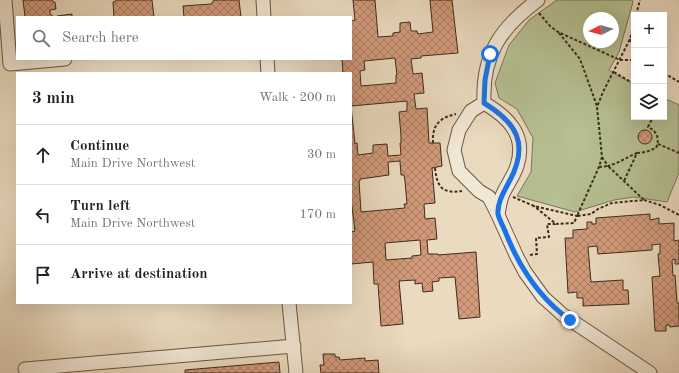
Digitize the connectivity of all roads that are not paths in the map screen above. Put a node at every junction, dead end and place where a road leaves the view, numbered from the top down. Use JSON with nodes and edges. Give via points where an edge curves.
{"nodes":[{"id":1,"x":5,"y":0,"type":"edge"},
{"id":2,"x":262,"y":0,"type":"edge"},
{"id":3,"x":538,"y":6,"type":"edge"},
{"id":4,"x":264,"y":16,"type":"edge"},
{"id":5,"x":54,"y":60,"type":"edge"},
{"id":6,"x":267,"y":60,"type":"edge"},
{"id":7,"x":268,"y":72,"type":"edge"},
{"id":8,"x":484,"y":103,"type":"junction"},
{"id":9,"x":508,"y":193,"type":"junction"},
{"id":10,"x":484,"y":194,"type":"junction"},
{"id":11,"x":498,"y":214,"type":"junction"},
{"id":12,"x":289,"y":304,"type":"edge"},
{"id":13,"x":294,"y":346,"type":"junction"},
{"id":14,"x":25,"y":369,"type":"dead end"},
{"id":15,"x":296,"y":373,"type":"edge"},
{"id":16,"x":650,"y":373,"type":"edge"}],
"edges":[{"from":1,"to":5,"type":"street","via":[[10,64]]},
{"from":2,"to":4,"type":"street"},
{"from":3,"to":8,"type":"street","via":[[512,21],[490,54]]},
{"from":6,"to":7,"type":"street"},
{"from":8,"to":9,"type":"street","via":[[510,122],[517,135],[517,166]]},
{"from":8,"to":10,"type":"street","via":[[471,111],[459,130],[454,150],[459,171]]},
{"from":9,"to":10,"type":"street"},
{"from":9,"to":11,"type":"street","via":[[502,196]]},
{"from":10,"to":11,"type":"street"},
{"from":11,"to":16,"type":"street","via":[[517,258],[543,297],[563,315]]},
{"from":12,"to":13,"type":"street"},
{"from":13,"to":14,"type":"street"},
{"from":13,"to":15,"type":"street"}]}
